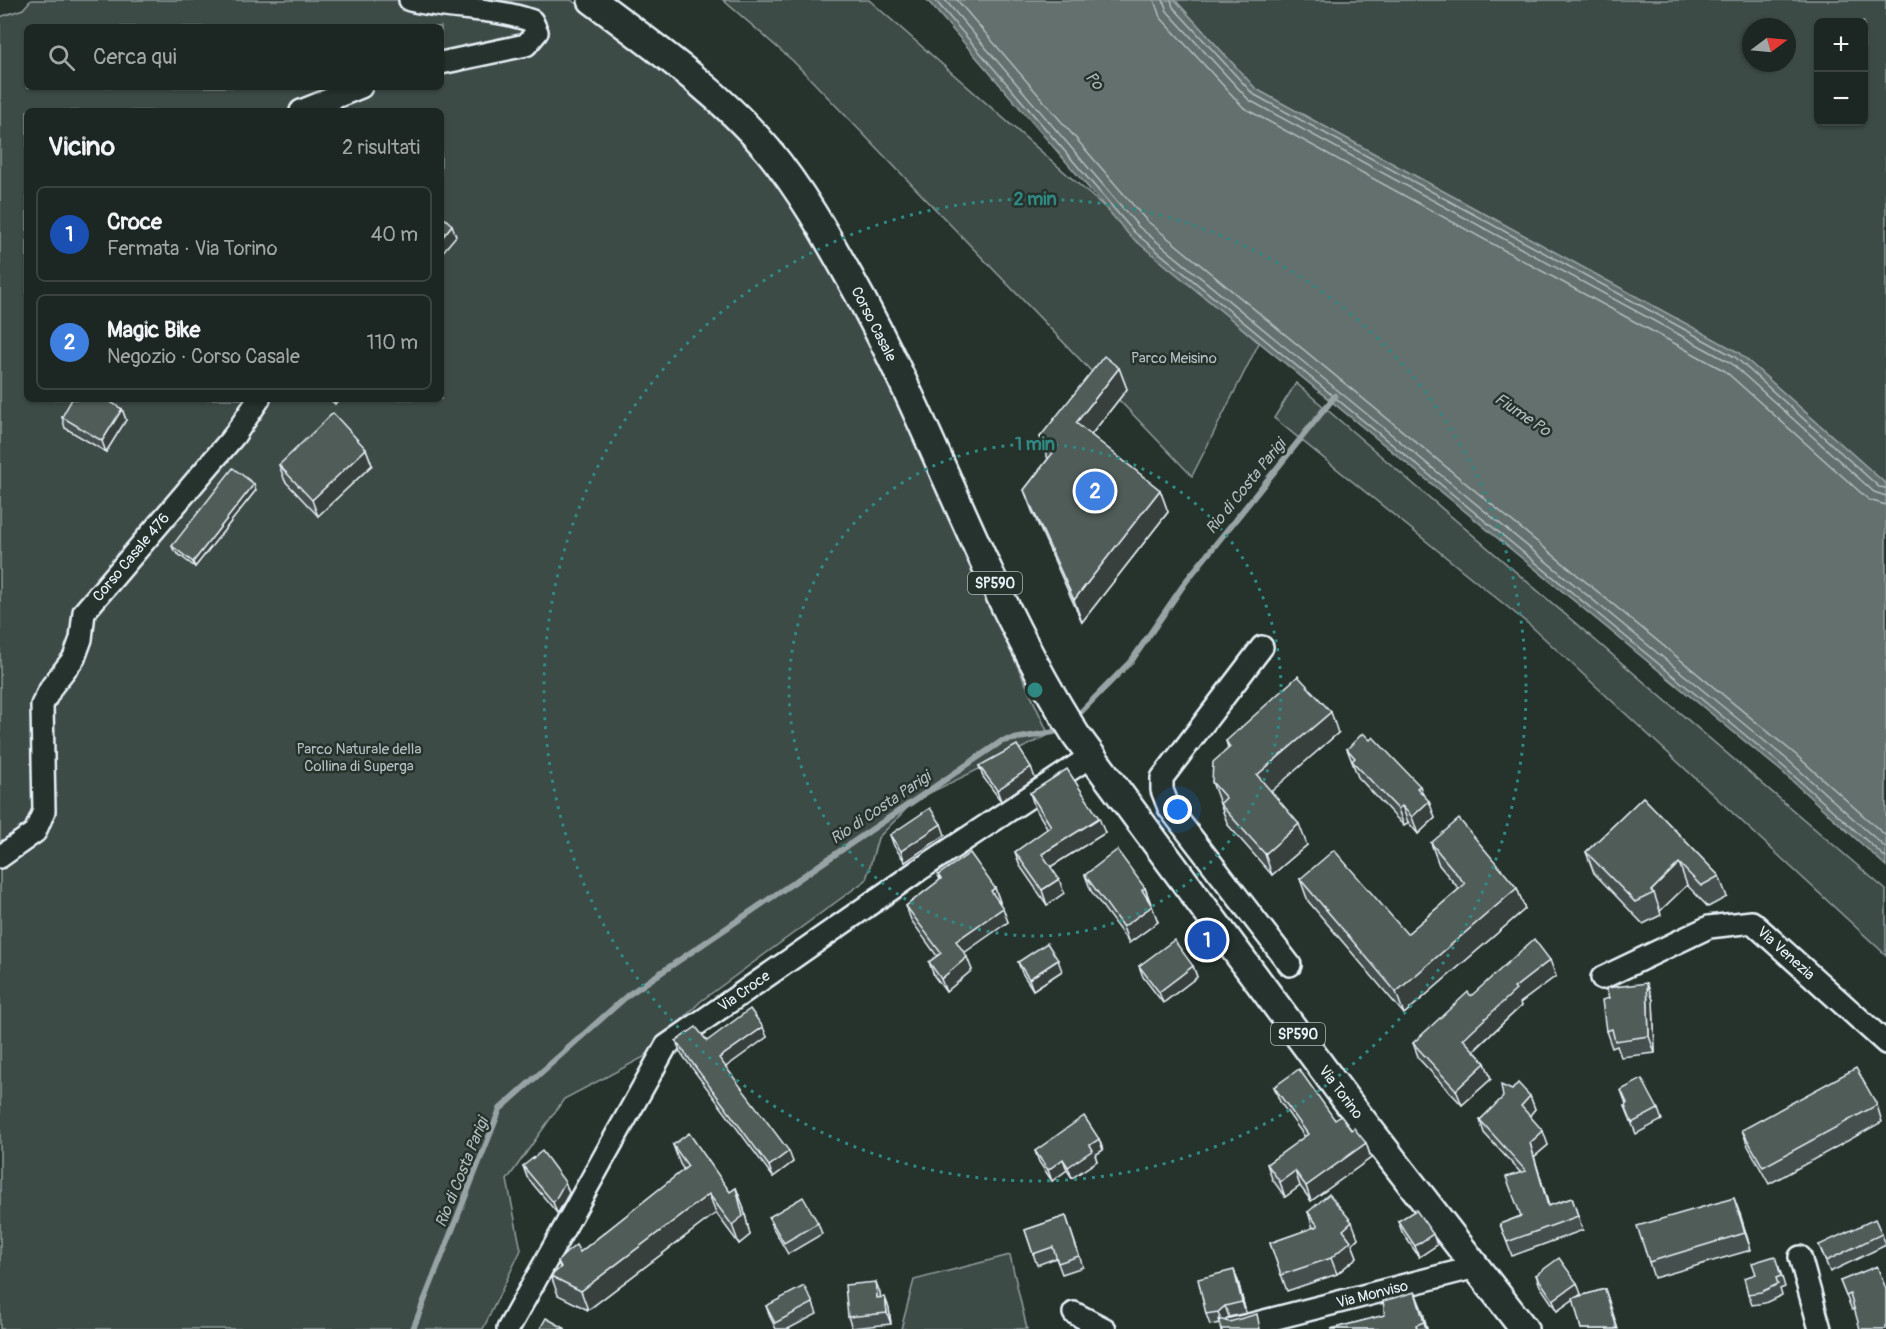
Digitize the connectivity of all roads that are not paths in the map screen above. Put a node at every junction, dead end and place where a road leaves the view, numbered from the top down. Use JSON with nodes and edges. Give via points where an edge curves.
{"nodes":[{"id":1,"x":410,"y":0,"type":"edge"},
{"id":2,"x":592,"y":0,"type":"edge"},
{"id":3,"x":444,"y":62,"type":"edge"},
{"id":4,"x":354,"y":90,"type":"edge"},
{"id":5,"x":309,"y":108,"type":"edge"},
{"id":6,"x":257,"y":402,"type":"edge"},
{"id":7,"x":1262,"y":647,"type":"dead end"},
{"id":8,"x":1077,"y":736,"type":"junction"},
{"id":9,"x":0,"y":857,"type":"edge"},
{"id":10,"x":1242,"y":904,"type":"junction"},
{"id":11,"x":1217,"y":925,"type":"junction"},
{"id":12,"x":1290,"y":966,"type":"dead end"},
{"id":13,"x":1602,"y":978,"type":"dead end"},
{"id":14,"x":1886,"y":1043,"type":"edge"},
{"id":15,"x":1800,"y":1257,"type":"dead end"},
{"id":16,"x":1476,"y":1268,"type":"junction"},
{"id":17,"x":1074,"y":1314,"type":"dead end"},
{"id":18,"x":508,"y":1329,"type":"edge"},
{"id":19,"x":1105,"y":1329,"type":"edge"},
{"id":20,"x":1233,"y":1329,"type":"edge"},
{"id":21,"x":1524,"y":1329,"type":"edge"},
{"id":22,"x":1820,"y":1329,"type":"edge"}],
"edges":[{"from":1,"to":3,"type":"street","via":[[440,8],[514,15],[532,21],[537,32],[526,45]]},
{"from":2,"to":8,"type":"main road","name":"Corso Casale","number":"SP590","via":[[693,77],[768,150],[815,215],[872,317],[990,574]]},
{"from":4,"to":5,"type":"street"},
{"from":6,"to":9,"type":"street","name":"Corso Casale 476","via":[[234,436],[84,612],[74,658],[42,705],[44,811],[35,832]]},
{"from":7,"to":10,"type":"street","via":[[1189,736],[1162,778],[1169,808]]},
{"from":8,"to":11,"type":"main road","name":"Via Torino","number":"SP590"},
{"from":8,"to":18,"type":"street","name":"Via Croce","via":[[919,870],[666,1046]]},
{"from":10,"to":11,"type":"street"},
{"from":10,"to":12,"type":"street"},
{"from":11,"to":16,"type":"main road","name":"Via Torino","number":"SP590"},
{"from":13,"to":14,"type":"street","name":"Via Venezia","via":[[1709,927],[1752,922]]},
{"from":15,"to":22,"type":"street"},
{"from":16,"to":20,"type":"street","name":"Via Monviso"},
{"from":16,"to":21,"type":"main road","name":"Via Torino","number":"SP590"},
{"from":17,"to":19,"type":"street"}]}
